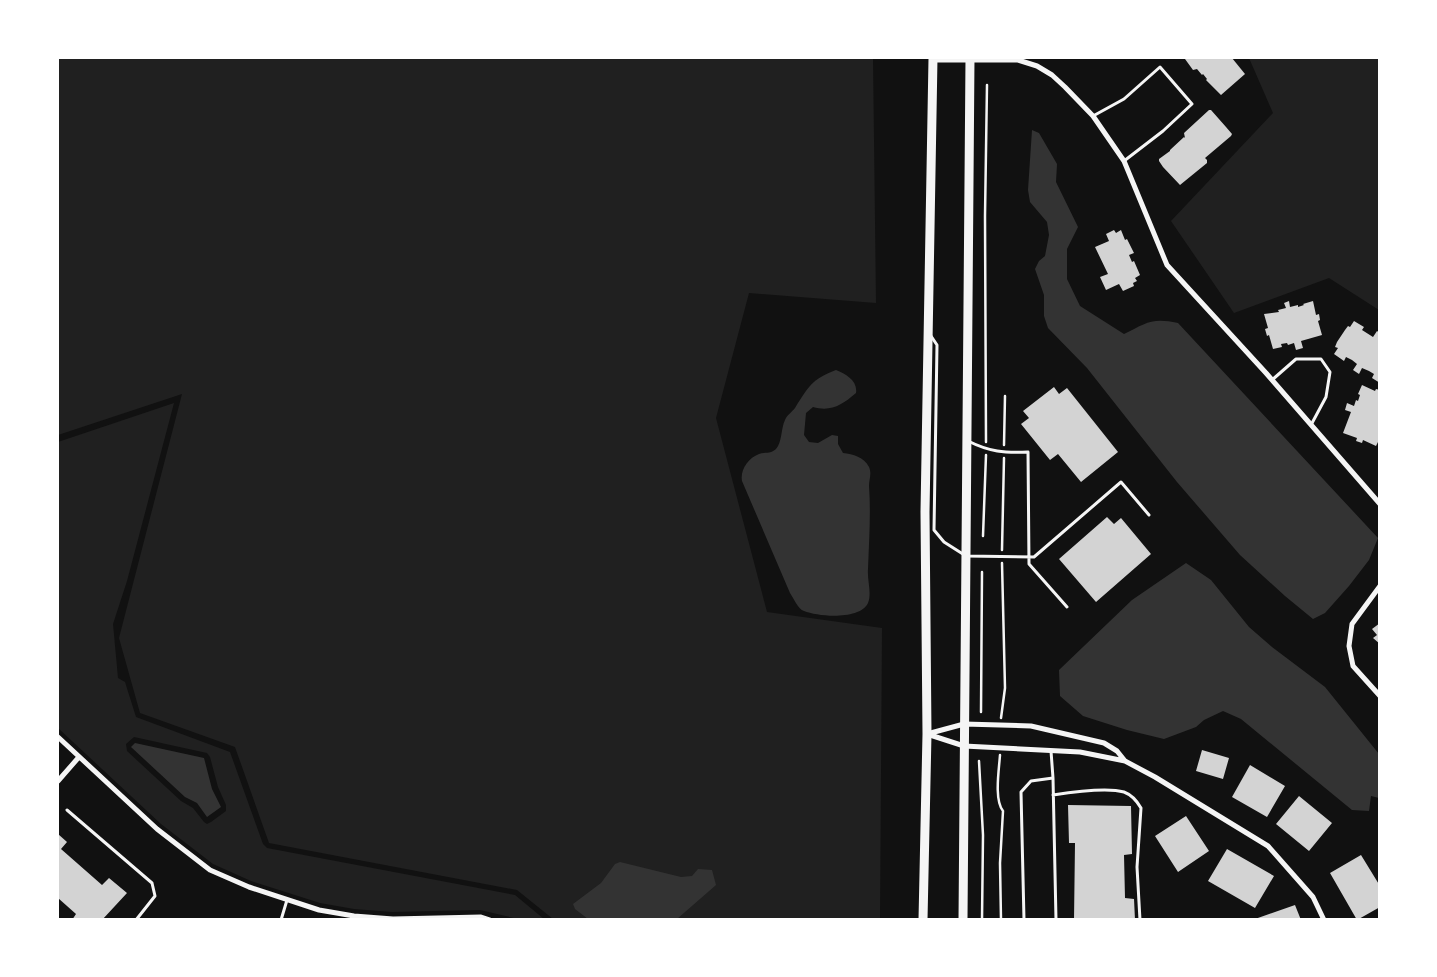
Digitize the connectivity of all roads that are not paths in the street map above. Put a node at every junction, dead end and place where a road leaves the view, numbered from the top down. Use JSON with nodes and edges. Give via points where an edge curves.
{"nodes":[{"id":1,"x":970,"y":58,"type":"edge"},
{"id":2,"x":933,"y":59,"type":"edge"},
{"id":3,"x":1093,"y":116,"type":"junction"},
{"id":4,"x":1124,"y":161,"type":"junction"},
{"id":5,"x":928,"y":332,"type":"junction"},
{"id":6,"x":1272,"y":380,"type":"junction"},
{"id":7,"x":1311,"y":425,"type":"junction"},
{"id":8,"x":968,"y":441,"type":"junction"},
{"id":9,"x":1380,"y":504,"type":"edge"},
{"id":10,"x":1149,"y":515,"type":"dead end"},
{"id":11,"x":966,"y":556,"type":"junction"},
{"id":12,"x":1029,"y":557,"type":"junction"},
{"id":13,"x":1380,"y":586,"type":"edge"},
{"id":14,"x":1067,"y":607,"type":"dead end"},
{"id":15,"x":1380,"y":696,"type":"edge"},
{"id":16,"x":964,"y":724,"type":"junction"},
{"id":17,"x":926,"y":734,"type":"junction"},
{"id":18,"x":58,"y":737,"type":"edge"},
{"id":19,"x":964,"y":746,"type":"junction"},
{"id":20,"x":1051,"y":750,"type":"junction"},
{"id":21,"x":79,"y":757,"type":"junction"},
{"id":22,"x":1125,"y":761,"type":"junction"},
{"id":23,"x":1053,"y":778,"type":"junction"},
{"id":24,"x":58,"y":781,"type":"edge"},
{"id":25,"x":1053,"y":795,"type":"junction"},
{"id":26,"x":67,"y":810,"type":"dead end"},
{"id":27,"x":287,"y":900,"type":"junction"},
{"id":28,"x":136,"y":920,"type":"edge"},
{"id":29,"x":281,"y":920,"type":"edge"},
{"id":30,"x":490,"y":920,"type":"edge"},
{"id":31,"x":923,"y":920,"type":"edge"},
{"id":32,"x":962,"y":920,"type":"edge"},
{"id":33,"x":1024,"y":920,"type":"edge"},
{"id":34,"x":1056,"y":920,"type":"edge"},
{"id":35,"x":1140,"y":920,"type":"edge"},
{"id":36,"x":1324,"y":920,"type":"edge"}],
"edges":[{"from":1,"to":2,"type":"street"},
{"from":1,"to":3,"type":"street","via":[[1018,60],[1038,66],[1052,75]]},
{"from":1,"to":8,"type":"main road"},
{"from":2,"to":5,"type":"main road"},
{"from":3,"to":4,"type":"street"},
{"from":3,"to":4,"type":"lane","via":[[1124,99],[1160,67],[1192,104],[1163,132]]},
{"from":4,"to":6,"type":"street","via":[[1167,264]]},
{"from":5,"to":11,"type":"lane","via":[[937,345],[934,530],[944,542]]},
{"from":5,"to":17,"type":"main road"},
{"from":6,"to":7,"type":"street"},
{"from":6,"to":7,"type":"lane","via":[[1296,360],[1321,359],[1330,372],[1326,397]]},
{"from":7,"to":9,"type":"street"},
{"from":8,"to":11,"type":"main road"},
{"from":8,"to":12,"type":"lane","via":[[985,450],[1028,452]]},
{"from":10,"to":12,"type":"lane","via":[[1121,482],[1034,557]]},
{"from":11,"to":12,"type":"lane"},
{"from":11,"to":16,"type":"main road"},
{"from":12,"to":14,"type":"lane","via":[[1029,564]]},
{"from":13,"to":15,"type":"street","via":[[1352,624],[1349,646],[1353,666]]},
{"from":16,"to":17,"type":"street"},
{"from":16,"to":19,"type":"main road"},
{"from":16,"to":22,"type":"street","via":[[1031,726],[1104,744],[1117,751]]},
{"from":17,"to":19,"type":"street"},
{"from":17,"to":31,"type":"main road"},
{"from":18,"to":21,"type":"street"},
{"from":19,"to":20,"type":"street"},
{"from":19,"to":32,"type":"main road"},
{"from":20,"to":22,"type":"street"},
{"from":20,"to":23,"type":"lane"},
{"from":21,"to":24,"type":"street"},
{"from":21,"to":27,"type":"street","via":[[157,829],[210,870]]},
{"from":22,"to":36,"type":"street","via":[[1268,846],[1313,897]]},
{"from":23,"to":25,"type":"lane"},
{"from":23,"to":33,"type":"lane","via":[[1031,781],[1021,792]]},
{"from":25,"to":34,"type":"lane"},
{"from":25,"to":35,"type":"lane","via":[[1117,791],[1126,792],[1138,802],[1141,808]]},
{"from":26,"to":28,"type":"lane","via":[[152,883],[156,896]]},
{"from":27,"to":29,"type":"lane"},
{"from":27,"to":30,"type":"street","via":[[354,916],[393,919],[481,917]]}]}
